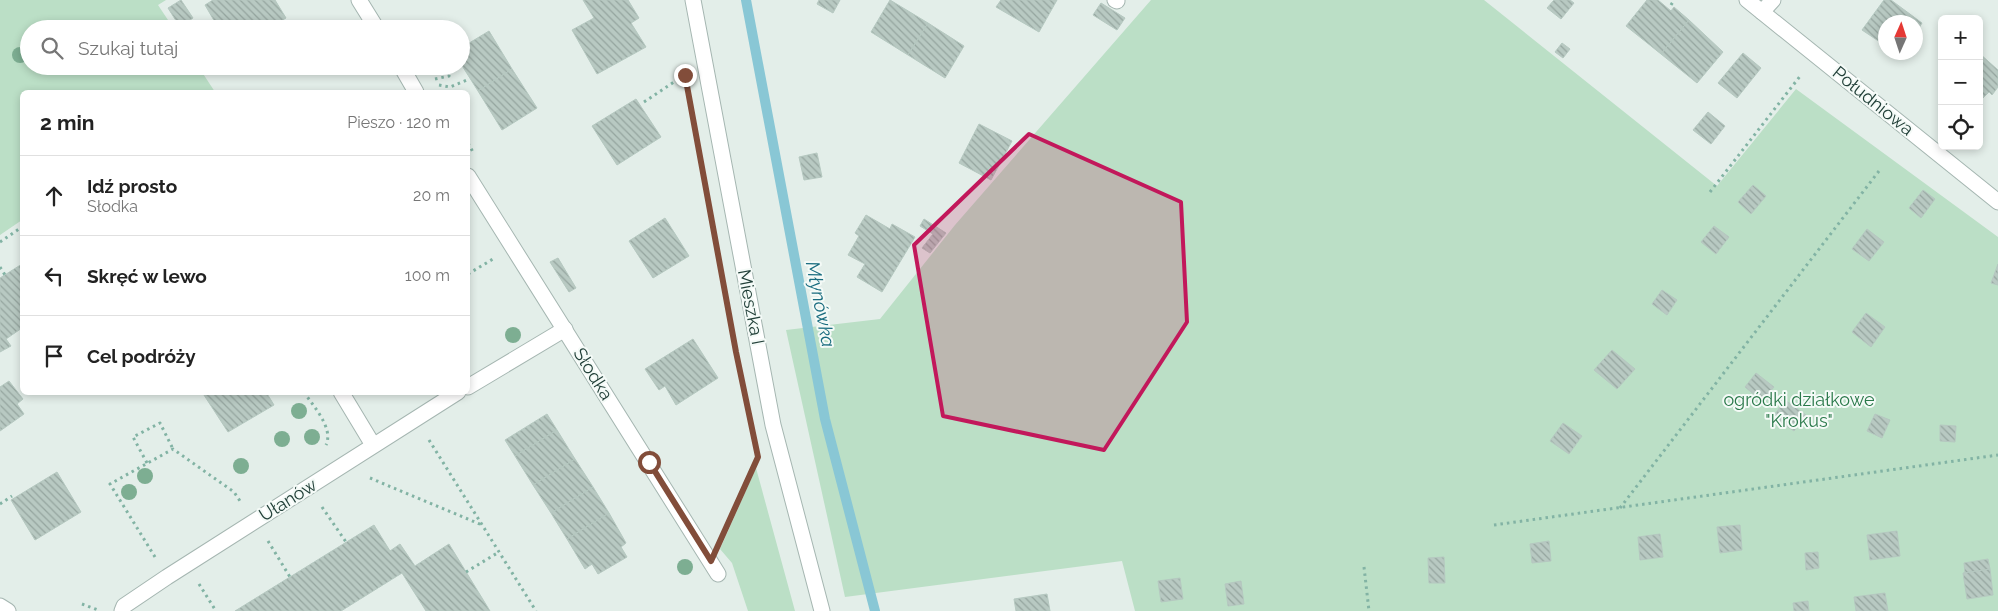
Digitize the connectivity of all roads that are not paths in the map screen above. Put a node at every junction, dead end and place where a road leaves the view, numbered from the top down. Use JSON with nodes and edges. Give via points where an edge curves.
{"nodes":[{"id":1,"x":359,"y":0,"type":"edge"},
{"id":2,"x":693,"y":0,"type":"edge"},
{"id":3,"x":1747,"y":0,"type":"edge"},
{"id":4,"x":1773,"y":0,"type":"edge"},
{"id":5,"x":1762,"y":12,"type":"junction"},
{"id":6,"x":371,"y":20,"type":"edge"},
{"id":7,"x":406,"y":75,"type":"edge"},
{"id":8,"x":415,"y":90,"type":"edge"},
{"id":9,"x":470,"y":179,"type":"edge"},
{"id":10,"x":1998,"y":202,"type":"edge"},
{"id":11,"x":564,"y":329,"type":"junction"},
{"id":12,"x":470,"y":386,"type":"edge"},
{"id":13,"x":343,"y":395,"type":"edge"},
{"id":14,"x":453,"y":395,"type":"edge"},
{"id":15,"x":373,"y":445,"type":"junction"},
{"id":16,"x":714,"y":567,"type":"road end"},
{"id":17,"x":0,"y":606,"type":"edge"},
{"id":18,"x":8,"y":611,"type":"edge"},
{"id":19,"x":122,"y":611,"type":"edge"},
{"id":20,"x":822,"y":611,"type":"edge"}],
"edges":[{"from":1,"to":6,"type":"street"},
{"from":2,"to":20,"type":"street","name":"Mieszka I","via":[[773,424]]},
{"from":3,"to":5,"type":"street","name":"Południowa"},
{"from":4,"to":5,"type":"street"},
{"from":5,"to":10,"type":"street","name":"Południowa"},
{"from":7,"to":8,"type":"street"},
{"from":9,"to":11,"type":"street","name":"Słodka"},
{"from":11,"to":12,"type":"street"},
{"from":11,"to":16,"type":"street","name":"Słodka"},
{"from":13,"to":15,"type":"street"},
{"from":14,"to":15,"type":"street","name":"Ułanów"},
{"from":15,"to":19,"type":"street","name":"Ułanów","via":[[167,576],[124,606]]},
{"from":17,"to":18,"type":"street"}]}
